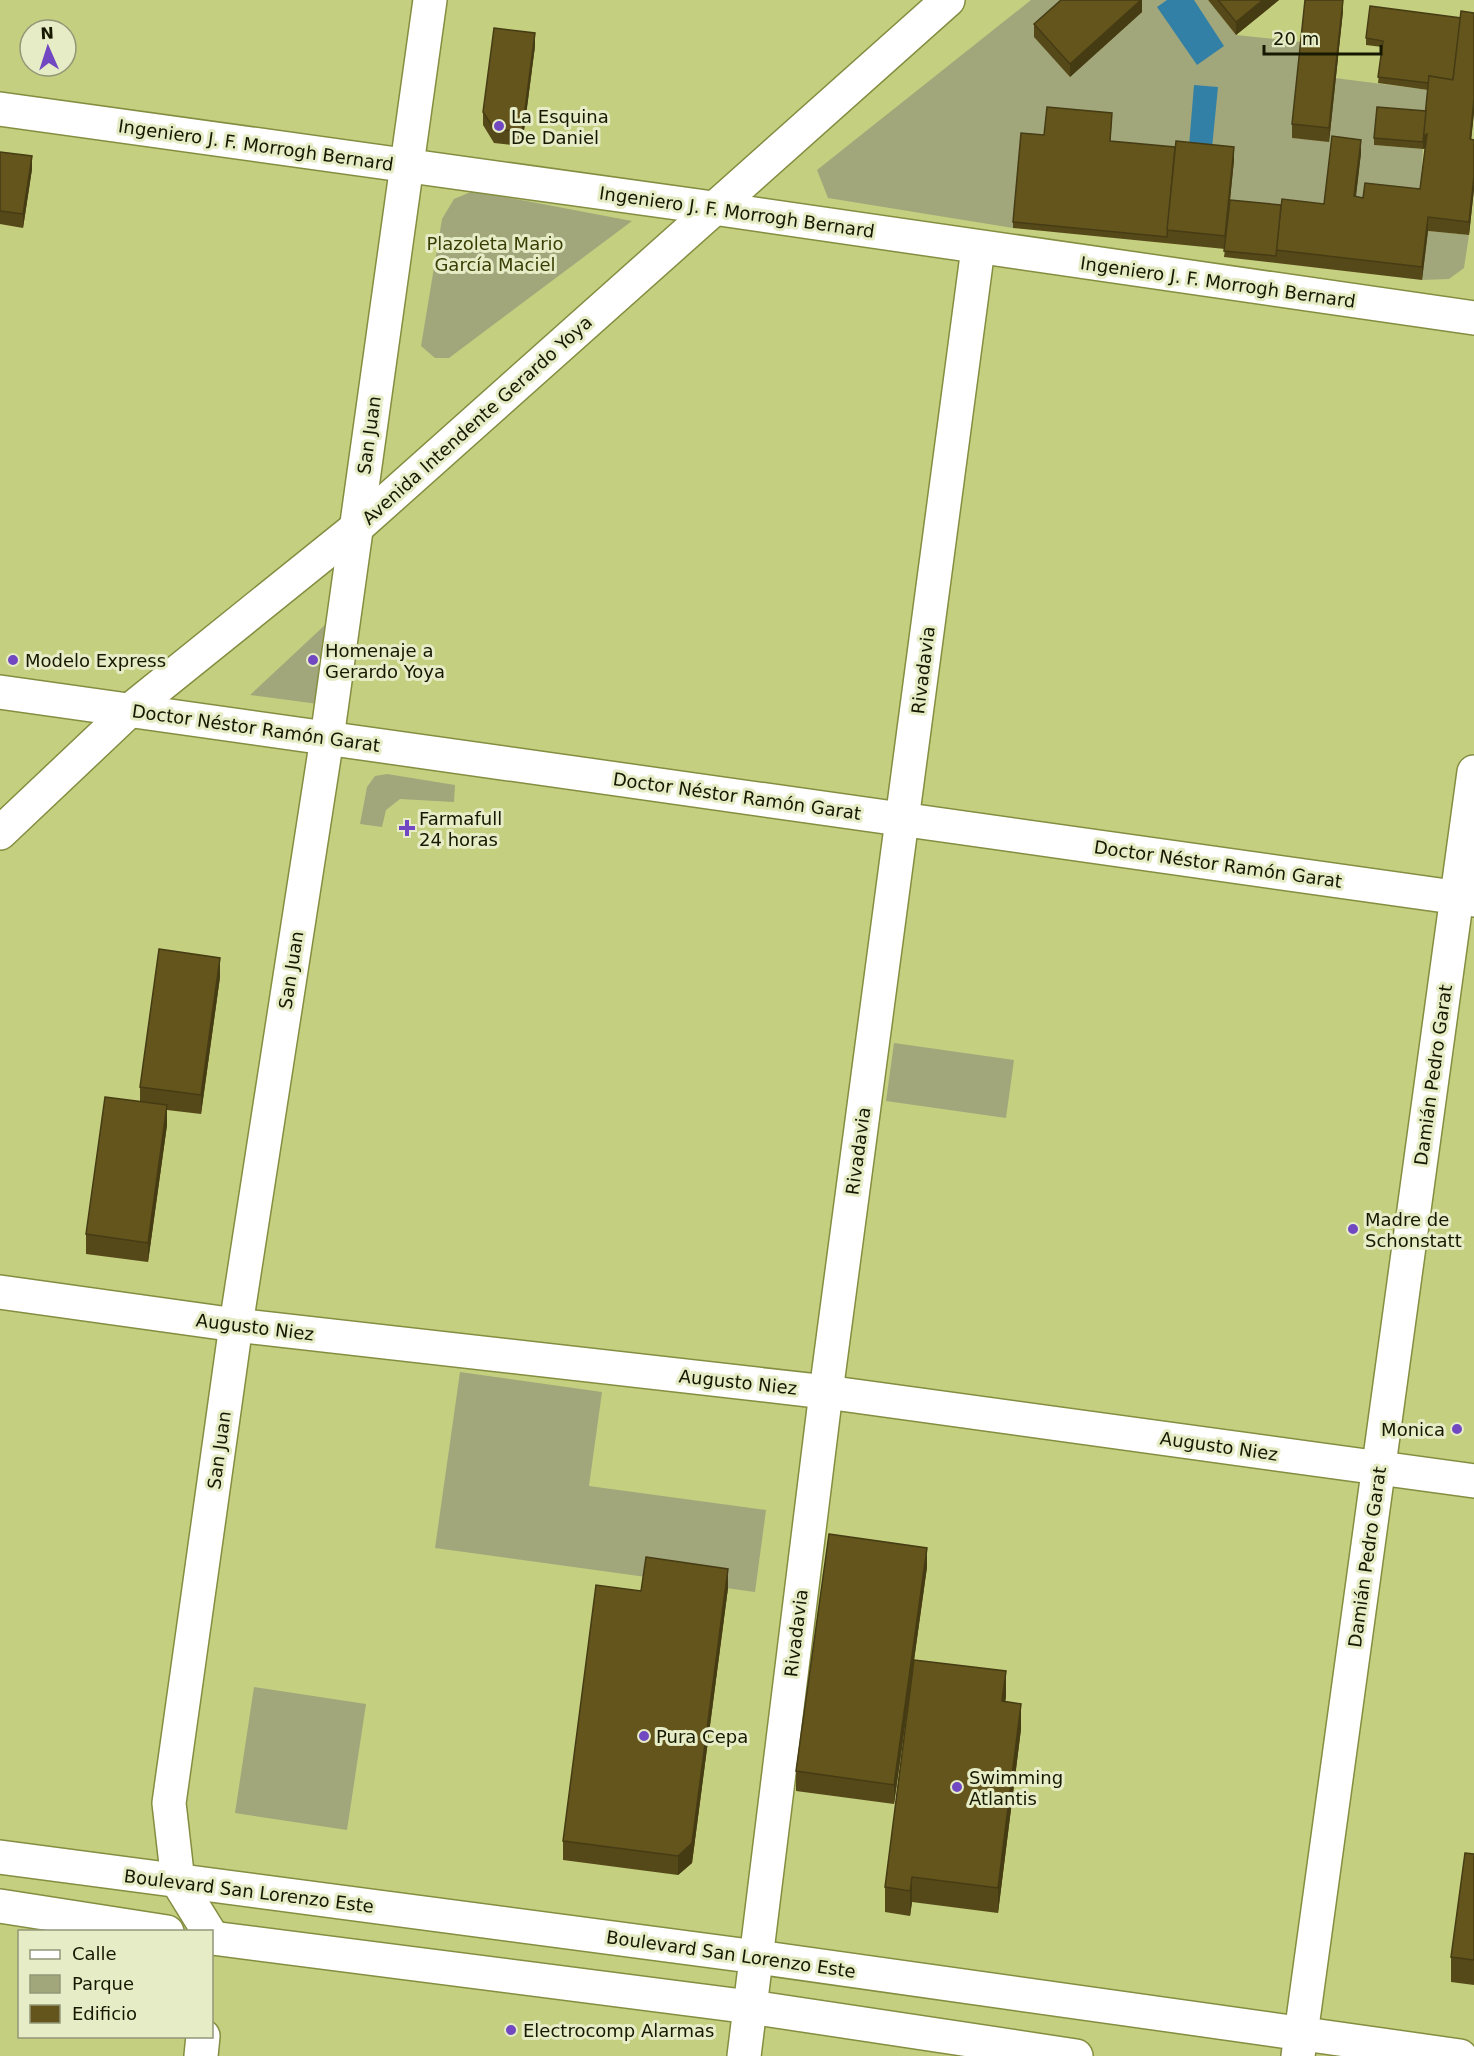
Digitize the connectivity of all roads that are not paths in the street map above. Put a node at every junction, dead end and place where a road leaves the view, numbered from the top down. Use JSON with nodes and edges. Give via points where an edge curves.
{"nodes":[{"id":1,"x":430,"y":0,"type":"edge"},
{"id":2,"x":948,"y":0,"type":"edge"},
{"id":3,"x":0,"y":109,"type":"edge"},
{"id":4,"x":407,"y":167,"type":"junction"},
{"id":5,"x":713,"y":208,"type":"junction"},
{"id":6,"x":978,"y":248,"type":"junction"},
{"id":7,"x":1474,"y":318,"type":"edge"},
{"id":8,"x":356,"y":528,"type":"junction"},
{"id":9,"x":0,"y":692,"type":"edge"},
{"id":10,"x":130,"y":710,"type":"junction"},
{"id":11,"x":327,"y":738,"type":"junction"},
{"id":12,"x":1474,"y":772,"type":"edge"},
{"id":13,"x":903,"y":819,"type":"junction"},
{"id":14,"x":0,"y":833,"type":"edge"},
{"id":15,"x":1466,"y":899,"type":"edge"},
{"id":16,"x":0,"y":1292,"type":"edge"},
{"id":17,"x":236,"y":1325,"type":"junction"},
{"id":18,"x":826,"y":1392,"type":"junction"},
{"id":19,"x":1380,"y":1468,"type":"junction"},
{"id":20,"x":1474,"y":1481,"type":"edge"},
{"id":21,"x":0,"y":1857,"type":"edge"},
{"id":22,"x":178,"y":1882,"type":"junction"},
{"id":23,"x":0,"y":1906,"type":"edge"},
{"id":24,"x":154,"y":1930,"type":"edge"},
{"id":25,"x":206,"y":1930,"type":"edge"},
{"id":26,"x":213,"y":1939,"type":"edge"},
{"id":27,"x":757,"y":1957,"type":"junction"},
{"id":28,"x":750,"y":2007,"type":"junction"},
{"id":29,"x":203,"y":2038,"type":"edge"},
{"id":30,"x":1299,"y":2045,"type":"edge"},
{"id":31,"x":201,"y":2056,"type":"edge"},
{"id":32,"x":744,"y":2056,"type":"edge"},
{"id":33,"x":1076,"y":2056,"type":"edge"},
{"id":34,"x":1460,"y":2056,"type":"edge"}],
"edges":[{"from":1,"to":4,"type":"street","name":"San Juan"},
{"from":2,"to":5,"type":"street","name":"Avenida Intendente Gerardo Yoya"},
{"from":3,"to":4,"type":"street","name":"Ingeniero J. F. Morrogh Bernard"},
{"from":4,"to":5,"type":"street","name":"Ingeniero J. F. Morrogh Bernard"},
{"from":4,"to":8,"type":"street","name":"San Juan"},
{"from":5,"to":6,"type":"street","name":"Ingeniero J. F. Morrogh Bernard"},
{"from":5,"to":8,"type":"street","name":"Avenida Intendente Gerardo Yoya"},
{"from":6,"to":7,"type":"street","name":"Ingeniero J. F. Morrogh Bernard"},
{"from":6,"to":13,"type":"street","name":"Rivadavia"},
{"from":8,"to":10,"type":"street","name":"Avenida Intendente Gerardo Yoya"},
{"from":8,"to":11,"type":"street","name":"San Juan"},
{"from":9,"to":10,"type":"street","name":"Doctor Néstor Ramón Garat"},
{"from":10,"to":11,"type":"street","name":"Doctor Néstor Ramón Garat"},
{"from":10,"to":14,"type":"street","name":"Avenida Intendente Gerardo Yoya"},
{"from":11,"to":13,"type":"street","name":"Doctor Néstor Ramón Garat"},
{"from":11,"to":17,"type":"street","name":"San Juan"},
{"from":12,"to":15,"type":"street","name":"Damián Pedro Garat"},
{"from":13,"to":15,"type":"street","name":"Doctor Néstor Ramón Garat"},
{"from":13,"to":18,"type":"street","name":"Rivadavia"},
{"from":15,"to":19,"type":"street","name":"Damián Pedro Garat"},
{"from":16,"to":17,"type":"street","name":"Augusto Niez"},
{"from":17,"to":18,"type":"street","name":"Augusto Niez"},
{"from":17,"to":22,"type":"street","name":"San Juan","via":[[169,1803]]},
{"from":18,"to":19,"type":"street","name":"Augusto Niez"},
{"from":18,"to":27,"type":"street","name":"Rivadavia"},
{"from":19,"to":20,"type":"street","name":"Augusto Niez"},
{"from":19,"to":30,"type":"street","name":"Damián Pedro Garat"},
{"from":21,"to":22,"type":"street","name":"Boulevard San Lorenzo Este"},
{"from":22,"to":25,"type":"street","name":"San Juan"},
{"from":22,"to":27,"type":"street","name":"Boulevard San Lorenzo Este"},
{"from":23,"to":24,"type":"street"},
{"from":26,"to":28,"type":"street"},
{"from":27,"to":28,"type":"street","name":"Rivadavia"},
{"from":27,"to":30,"type":"street","name":"Boulevard San Lorenzo Este"},
{"from":28,"to":32,"type":"street","name":"Rivadavia"},
{"from":28,"to":33,"type":"street"},
{"from":29,"to":31,"type":"street"},
{"from":30,"to":34,"type":"street","name":"Boulevard San Lorenzo Este"}]}
